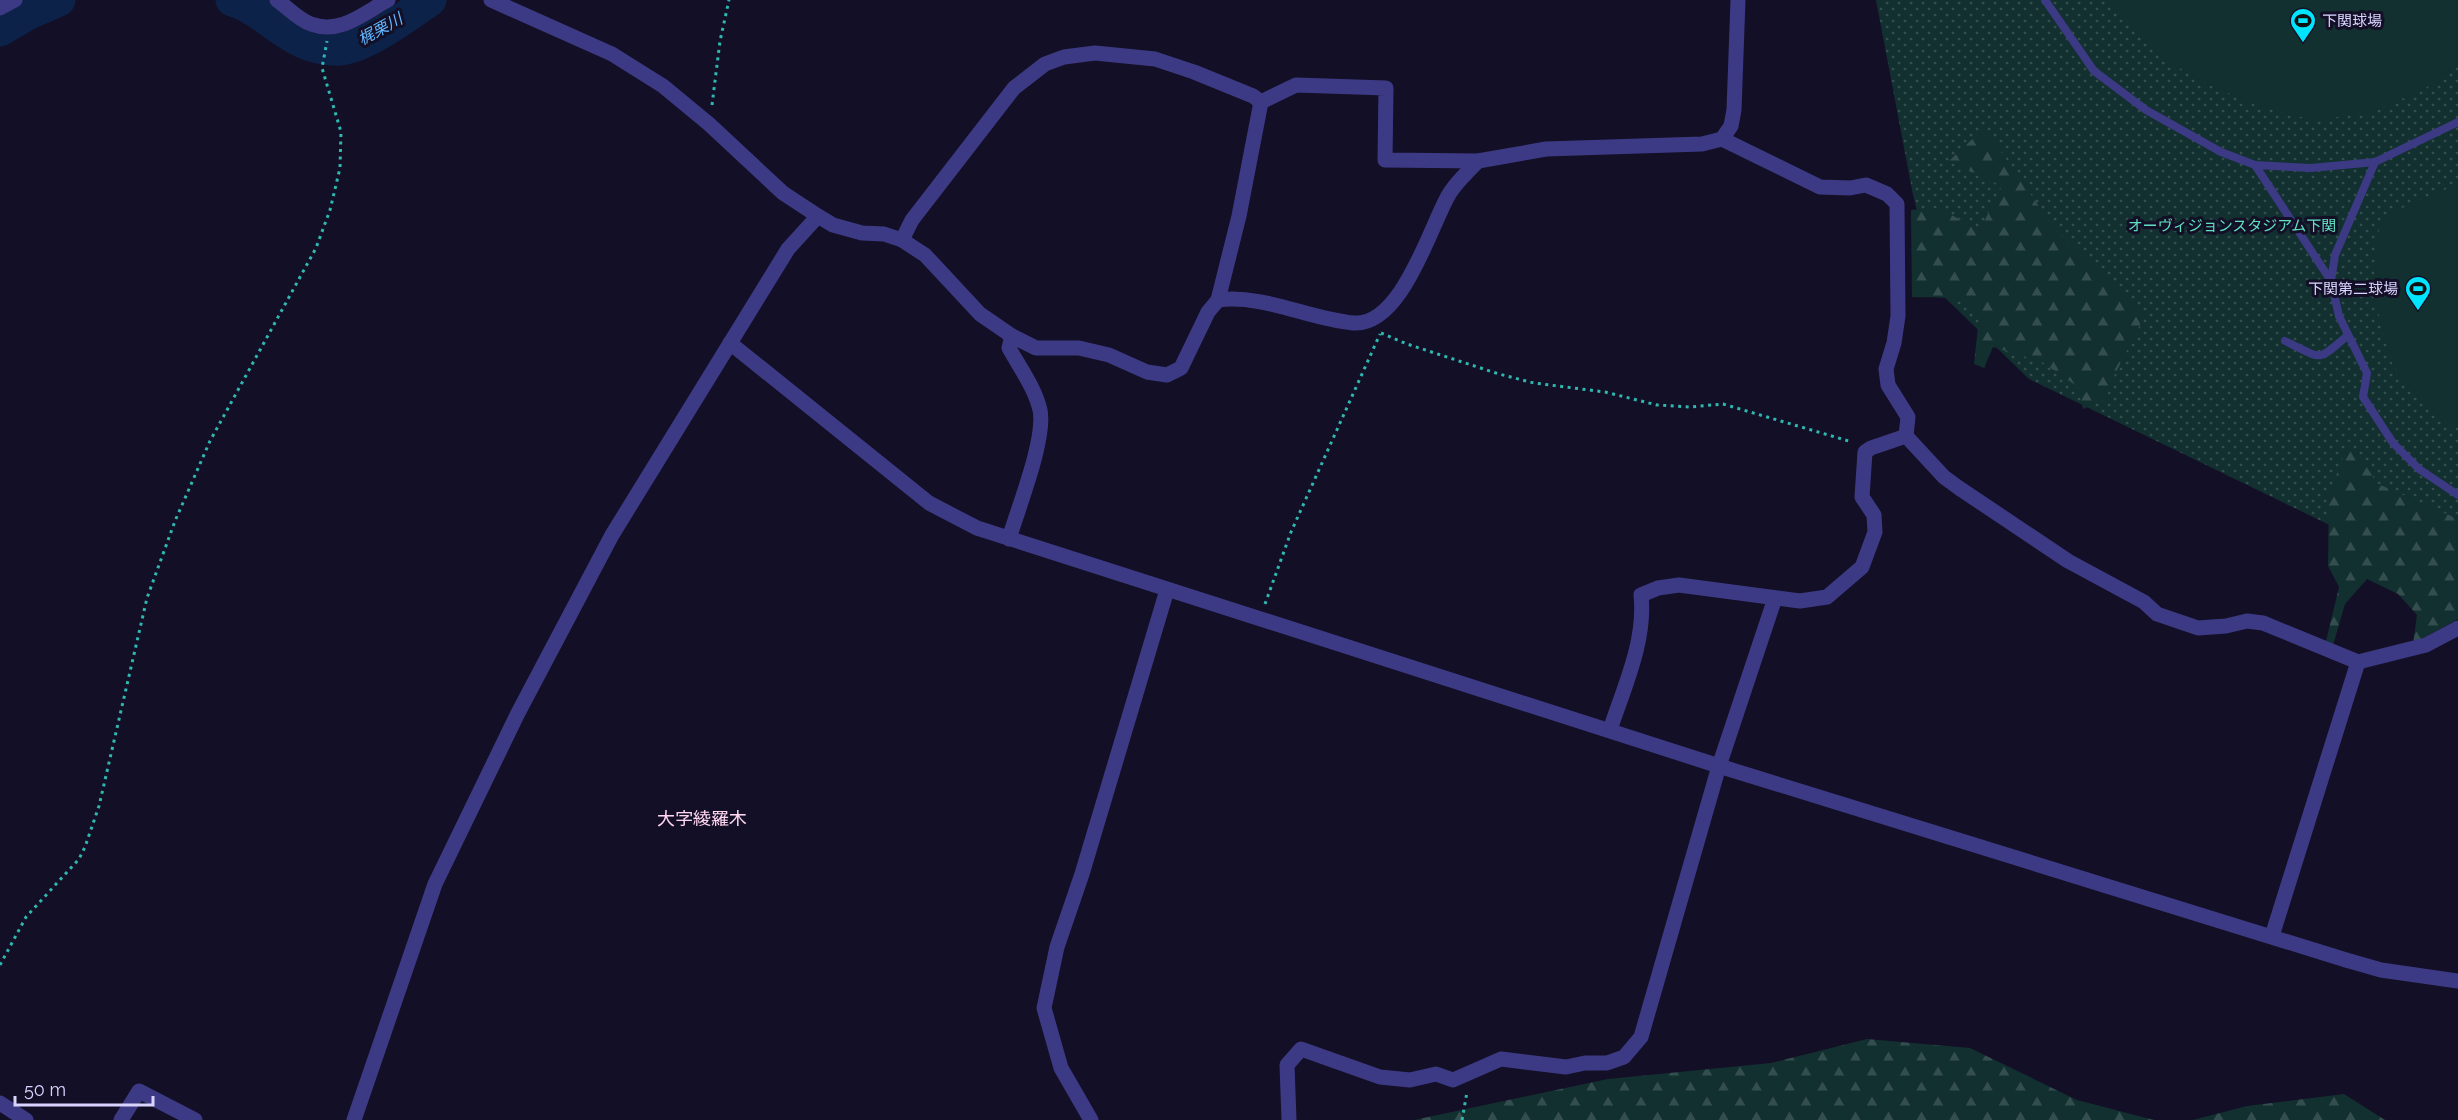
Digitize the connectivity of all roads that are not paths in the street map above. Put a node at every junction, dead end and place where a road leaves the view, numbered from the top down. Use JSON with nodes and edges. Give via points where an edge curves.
{"nodes":[{"id":1,"x":15,"y":0,"type":"edge"},
{"id":2,"x":276,"y":0,"type":"edge"},
{"id":3,"x":388,"y":0,"type":"edge"},
{"id":4,"x":491,"y":0,"type":"edge"},
{"id":5,"x":1738,"y":0,"type":"edge"},
{"id":6,"x":2045,"y":0,"type":"edge"},
{"id":7,"x":0,"y":8,"type":"edge"},
{"id":8,"x":1261,"y":102,"type":"junction"},
{"id":9,"x":2458,"y":122,"type":"edge"},
{"id":10,"x":1722,"y":139,"type":"junction"},
{"id":11,"x":1478,"y":161,"type":"junction"},
{"id":12,"x":2375,"y":162,"type":"junction"},
{"id":13,"x":2255,"y":165,"type":"junction"},
{"id":14,"x":818,"y":216,"type":"junction"},
{"id":15,"x":902,"y":240,"type":"junction"},
{"id":16,"x":2331,"y":281,"type":"junction"},
{"id":17,"x":1218,"y":300,"type":"junction"},
{"id":18,"x":2348,"y":335,"type":"junction"},
{"id":19,"x":1012,"y":336,"type":"junction"},
{"id":20,"x":2285,"y":341,"type":"dead end"},
{"id":21,"x":730,"y":343,"type":"junction"},
{"id":22,"x":1906,"y":436,"type":"junction"},
{"id":23,"x":2458,"y":495,"type":"edge"},
{"id":24,"x":1009,"y":539,"type":"junction"},
{"id":25,"x":1167,"y":590,"type":"junction"},
{"id":26,"x":1775,"y":598,"type":"junction"},
{"id":27,"x":2458,"y":628,"type":"edge"},
{"id":28,"x":2358,"y":662,"type":"junction"},
{"id":29,"x":1610,"y":730,"type":"junction"},
{"id":30,"x":1719,"y":766,"type":"junction"},
{"id":31,"x":2272,"y":936,"type":"junction"},
{"id":32,"x":2458,"y":981,"type":"edge"},
{"id":33,"x":0,"y":1103,"type":"edge"},
{"id":34,"x":26,"y":1120,"type":"edge"},
{"id":35,"x":121,"y":1120,"type":"edge"},
{"id":36,"x":195,"y":1120,"type":"edge"},
{"id":37,"x":354,"y":1120,"type":"edge"},
{"id":38,"x":1090,"y":1120,"type":"edge"},
{"id":39,"x":1289,"y":1120,"type":"edge"}],
"edges":[{"from":1,"to":7,"type":"street"},
{"from":2,"to":3,"type":"street","via":[[310,24],[329,27],[351,23]]},
{"from":4,"to":14,"type":"street","via":[[612,54],[663,86],[783,193]]},
{"from":5,"to":10,"type":"street","via":[[1734,110],[1731,126]]},
{"from":6,"to":13,"type":"lane","via":[[2094,71],[2146,110],[2221,152]]},
{"from":8,"to":11,"type":"street","via":[[1296,85],[1386,88],[1385,160]]},
{"from":8,"to":15,"type":"street","via":[[1155,58],[1095,53],[1045,64],[1014,88],[912,220]]},
{"from":8,"to":17,"type":"street"},
{"from":9,"to":12,"type":"lane"},
{"from":10,"to":11,"type":"street","via":[[1702,144],[1546,149]]},
{"from":10,"to":22,"type":"street","via":[[1820,187],[1866,185],[1887,194],[1897,204],[1898,316],[1886,369],[1888,385],[1908,417]]},
{"from":11,"to":17,"type":"street","via":[[1448,194],[1407,280],[1378,325],[1238,298]]},
{"from":12,"to":13,"type":"lane","via":[[2311,168]]},
{"from":12,"to":16,"type":"lane","via":[[2335,255]]},
{"from":13,"to":16,"type":"lane"},
{"from":14,"to":15,"type":"street","via":[[834,225]]},
{"from":14,"to":21,"type":"street","via":[[788,249]]},
{"from":15,"to":19,"type":"street","via":[[925,255],[980,314]]},
{"from":16,"to":18,"type":"lane"},
{"from":17,"to":19,"type":"street","via":[[1208,312],[1181,368],[1167,375],[1079,348],[1036,348]]},
{"from":18,"to":20,"type":"lane","via":[[2325,356],[2318,357]]},
{"from":18,"to":23,"type":"lane","via":[[2367,373],[2363,397],[2393,443],[2419,469]]},
{"from":19,"to":24,"type":"street","via":[[1009,348],[1040,411],[1040,436]]},
{"from":21,"to":24,"type":"street","via":[[929,503],[977,528]]},
{"from":21,"to":37,"type":"street","via":[[612,536],[518,713],[435,884]]},
{"from":22,"to":26,"type":"street","via":[[1864,452],[1862,496],[1874,515],[1875,532],[1862,567],[1827,597],[1800,601]]},
{"from":22,"to":28,"type":"street","via":[[1959,488],[2068,561],[2157,614],[2198,628],[2247,621],[2263,624]]},
{"from":24,"to":25,"type":"street"},
{"from":25,"to":29,"type":"street"},
{"from":25,"to":38,"type":"street","via":[[1057,946],[1044,1008],[1061,1068]]},
{"from":26,"to":29,"type":"street","via":[[1679,585],[1641,595],[1639,640]]},
{"from":26,"to":30,"type":"street"},
{"from":27,"to":28,"type":"street","via":[[2426,645]]},
{"from":28,"to":31,"type":"street"},
{"from":29,"to":30,"type":"street"},
{"from":30,"to":31,"type":"street"},
{"from":30,"to":39,"type":"street","via":[[1641,1037],[1624,1057],[1607,1063],[1566,1067],[1501,1059],[1453,1080],[1436,1074],[1410,1080],[1380,1077],[1301,1048],[1287,1065]]},
{"from":31,"to":32,"type":"street","via":[[2381,970]]},
{"from":33,"to":34,"type":"street"},
{"from":35,"to":36,"type":"street","via":[[139,1091]]}]}
